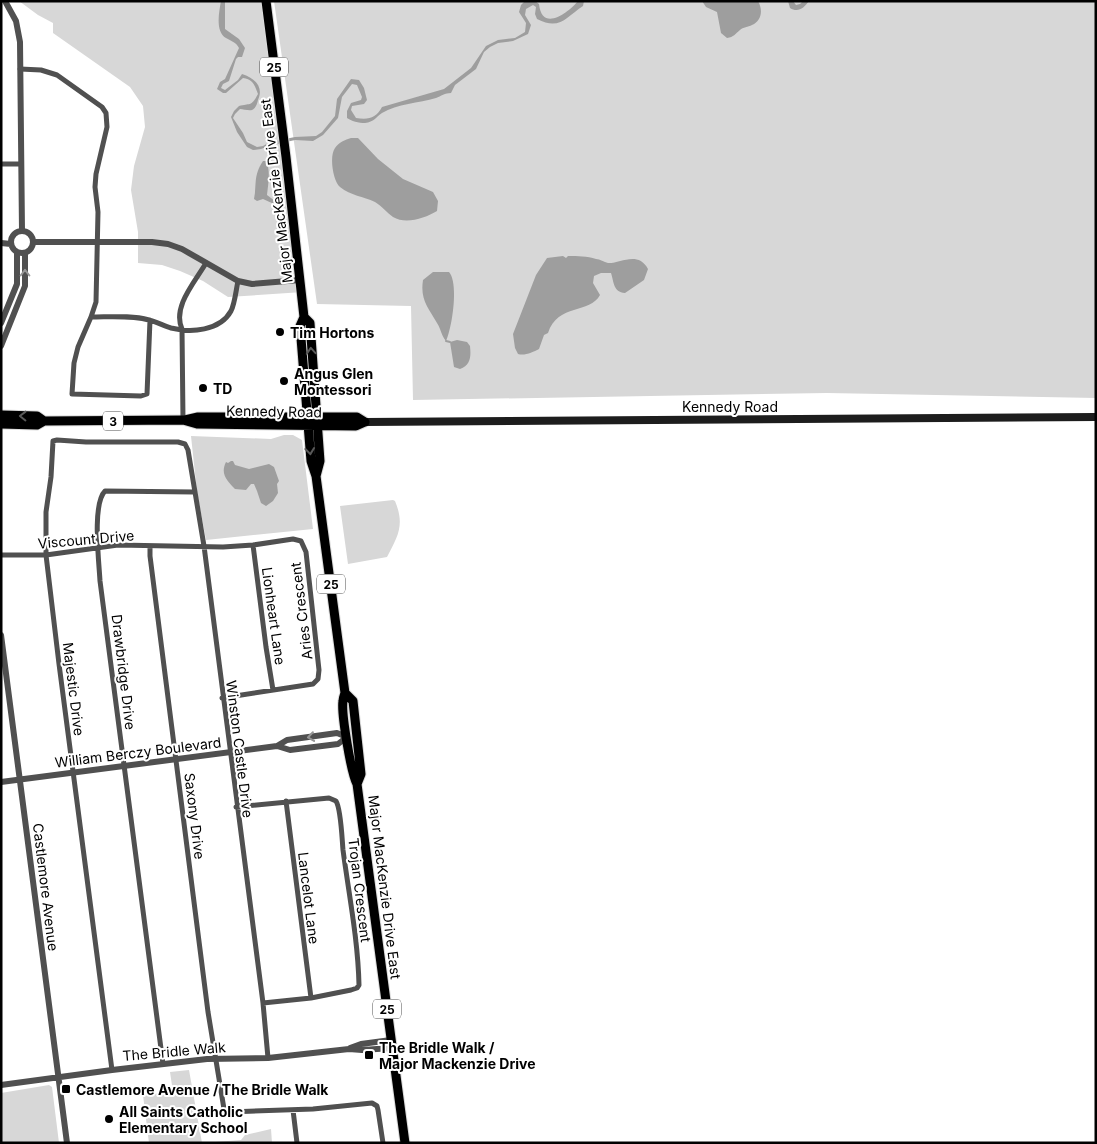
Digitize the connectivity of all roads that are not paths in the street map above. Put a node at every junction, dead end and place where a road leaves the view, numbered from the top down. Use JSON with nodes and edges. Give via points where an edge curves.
{"nodes":[{"id":1,"x":5,"y":1,"type":"edge"},
{"id":2,"x":266,"y":1,"type":"edge"},
{"id":3,"x":20,"y":69,"type":"junction"},
{"id":4,"x":1,"y":164,"type":"edge"},
{"id":5,"x":21,"y":164,"type":"junction"},
{"id":6,"x":22,"y":231,"type":"junction"},
{"id":7,"x":33,"y":242,"type":"junction"},
{"id":8,"x":98,"y":242,"type":"junction"},
{"id":9,"x":1,"y":243,"type":"edge"},
{"id":10,"x":11,"y":244,"type":"junction"},
{"id":11,"x":17,"y":252,"type":"junction"},
{"id":12,"x":25,"y":253,"type":"junction"},
{"id":13,"x":206,"y":263,"type":"junction"},
{"id":14,"x":300,"y":280,"type":"junction"},
{"id":15,"x":238,"y":281,"type":"junction"},
{"id":16,"x":91,"y":317,"type":"junction"},
{"id":17,"x":150,"y":320,"type":"junction"},
{"id":18,"x":4,"y":324,"type":"edge"},
{"id":19,"x":182,"y":329,"type":"junction"},
{"id":20,"x":1,"y":346,"type":"edge"},
{"id":21,"x":1,"y":415,"type":"edge"},
{"id":22,"x":1096,"y":418,"type":"edge"},
{"id":23,"x":182,"y":420,"type":"junction"},
{"id":24,"x":44,"y":421,"type":"junction"},
{"id":25,"x":311,"y":421,"type":"junction"},
{"id":26,"x":365,"y":422,"type":"joint"},
{"id":27,"x":1,"y":424,"type":"edge"},
{"id":28,"x":185,"y":444,"type":"joint"},
{"id":29,"x":194,"y":492,"type":"junction"},
{"id":30,"x":253,"y":545,"type":"junction"},
{"id":31,"x":150,"y":546,"type":"junction"},
{"id":32,"x":204,"y":546,"type":"junction"},
{"id":33,"x":98,"y":548,"type":"junction"},
{"id":34,"x":1,"y":555,"type":"edge"},
{"id":35,"x":46,"y":555,"type":"junction"},
{"id":36,"x":1,"y":635,"type":"edge"},
{"id":37,"x":274,"y":690,"type":"junction"},
{"id":38,"x":345,"y":693,"type":"junction"},
{"id":39,"x":222,"y":698,"type":"junction"},
{"id":40,"x":346,"y":737,"type":"junction"},
{"id":41,"x":277,"y":746,"type":"junction"},
{"id":42,"x":230,"y":753,"type":"junction"},
{"id":43,"x":176,"y":759,"type":"junction"},
{"id":44,"x":124,"y":766,"type":"junction"},
{"id":45,"x":73,"y":773,"type":"junction"},
{"id":46,"x":20,"y":780,"type":"junction"},
{"id":47,"x":1,"y":782,"type":"edge"},
{"id":48,"x":357,"y":784,"type":"junction"},
{"id":49,"x":286,"y":801,"type":"junction"},
{"id":50,"x":236,"y":807,"type":"junction"},
{"id":51,"x":311,"y":998,"type":"junction"},
{"id":52,"x":263,"y":1003,"type":"junction"},
{"id":53,"x":391,"y":1044,"type":"junction"},
{"id":54,"x":268,"y":1058,"type":"junction"},
{"id":55,"x":215,"y":1059,"type":"junction"},
{"id":56,"x":163,"y":1064,"type":"junction"},
{"id":57,"x":112,"y":1070,"type":"junction"},
{"id":58,"x":58,"y":1077,"type":"junction"},
{"id":59,"x":1,"y":1085,"type":"edge"},
{"id":60,"x":293,"y":1110,"type":"junction"},
{"id":61,"x":67,"y":1143,"type":"edge"},
{"id":62,"x":297,"y":1143,"type":"edge"},
{"id":63,"x":383,"y":1143,"type":"edge"},
{"id":64,"x":405,"y":1143,"type":"edge"}],
"edges":[{"from":1,"to":3,"type":"street","via":[[19,30]]},
{"from":2,"to":14,"type":"main road","name":"Major MacKenzie Drive East","number":"25"},
{"from":3,"to":5,"type":"street"},
{"from":3,"to":8,"type":"street","via":[[57,75],[106,113],[107,127],[95,187]]},
{"from":4,"to":5,"type":"street"},
{"from":5,"to":6,"type":"street"},
{"from":6,"to":7,"type":"street","via":[[29,234]]},
{"from":6,"to":10,"type":"street","via":[[14,234]]},
{"from":7,"to":8,"type":"street"},
{"from":7,"to":12,"type":"street"},
{"from":8,"to":13,"type":"street","via":[[168,244]]},
{"from":8,"to":16,"type":"street","via":[[96,302]]},
{"from":9,"to":10,"type":"street"},
{"from":10,"to":11,"type":"street"},
{"from":11,"to":12,"type":"street"},
{"from":11,"to":18,"type":"street","via":[[17,284]]},
{"from":18,"to":12,"type":"street","one_way":true,"via":[[25,286]]},
{"from":13,"to":15,"type":"street"},
{"from":13,"to":19,"type":"street","via":[[179,313]]},
{"from":14,"to":15,"type":"street","via":[[252,284]]},
{"from":14,"to":25,"type":"main road","name":"Major MacKenzie Drive East","number":"25","via":[[304,317],[310,323]]},
{"from":15,"to":19,"type":"street","via":[[231,311],[222,322],[207,328]]},
{"from":16,"to":17,"type":"street"},
{"from":16,"to":17,"type":"street","via":[[76,353],[72,394],[147,394]]},
{"from":17,"to":19,"type":"street"},
{"from":18,"to":20,"type":"street"},
{"from":19,"to":23,"type":"street"},
{"from":24,"to":21,"type":"main road","name":"Kennedy Road","number":"3","one_way":true,"via":[[37,416]]},
{"from":22,"to":26,"type":"main road","name":"Kennedy Road","number":"3"},
{"from":23,"to":24,"type":"main road","name":"Kennedy Road","number":"3"},
{"from":23,"to":25,"type":"main road","name":"Kennedy Road","number":"3","via":[[197,424]]},
{"from":24,"to":27,"type":"main road","name":"Kennedy Road","number":"3","via":[[37,425]]},
{"from":25,"to":26,"type":"main road","name":"Kennedy Road","number":"3","via":[[356,426]]},
{"from":25,"to":38,"type":"main road","name":"Major MacKenzie Drive East","number":"25","via":[[320,461],[316,476]]},
{"from":28,"to":29,"type":"street","name":"Winston Castle Drive"},
{"from":28,"to":35,"type":"street","name":"Majestic Drive","via":[[53,442],[46,512]]},
{"from":29,"to":32,"type":"street","name":"Winston Castle Drive"},
{"from":29,"to":33,"type":"street","name":"Drawbridge Drive","via":[[105,490],[99,498]]},
{"from":30,"to":32,"type":"street","name":"Aries Crescent"},
{"from":30,"to":37,"type":"street","name":"Lionheart Lane"},
{"from":30,"to":37,"type":"street","name":"Aries Crescent","via":[[297,539],[306,552],[320,670],[318,679],[312,684]]},
{"from":31,"to":32,"type":"street","name":"Viscount Drive"},
{"from":31,"to":33,"type":"street","name":"Viscount Drive"},
{"from":31,"to":43,"type":"street","name":"Saxony Drive"},
{"from":32,"to":39,"type":"street","name":"Winston Castle Drive"},
{"from":33,"to":35,"type":"street","name":"Viscount Drive"},
{"from":33,"to":44,"type":"street","name":"Drawbridge Drive"},
{"from":34,"to":35,"type":"street","name":"Viscount Drive"},
{"from":35,"to":45,"type":"street","name":"Majestic Drive"},
{"from":36,"to":46,"type":"street","name":"Castlemore Avenue"},
{"from":37,"to":39,"type":"street","name":"Aries Crescent"},
{"from":38,"to":40,"type":"main road","name":"Major MacKenzie Drive East","number":"25","via":[[342,702]]},
{"from":38,"to":48,"type":"main road","name":"Major MacKenzie Drive East","number":"25","via":[[353,701],[361,774]]},
{"from":39,"to":42,"type":"street","name":"Winston Castle Drive"},
{"from":40,"to":41,"type":"street","name":"William Berczy Boulevard","one_way":true,"via":[[337,733],[288,740]]},
{"from":40,"to":41,"type":"street","name":"William Berczy Boulevard","via":[[338,744],[290,750]]},
{"from":40,"to":48,"type":"main road","name":"Major MacKenzie Drive East","number":"25"},
{"from":41,"to":42,"type":"street","name":"William Berczy Boulevard"},
{"from":42,"to":43,"type":"street","name":"William Berczy Boulevard"},
{"from":42,"to":50,"type":"street","name":"Winston Castle Drive"},
{"from":43,"to":44,"type":"street","name":"William Berczy Boulevard"},
{"from":43,"to":55,"type":"street","name":"Saxony Drive"},
{"from":44,"to":45,"type":"street","name":"William Berczy Boulevard"},
{"from":44,"to":56,"type":"street","name":"Drawbridge Drive"},
{"from":45,"to":46,"type":"street","name":"William Berczy Boulevard"},
{"from":45,"to":57,"type":"street","name":"Majestic Drive"},
{"from":46,"to":47,"type":"street","name":"William Berczy Boulevard"},
{"from":46,"to":58,"type":"street","name":"Castlemore Avenue"},
{"from":48,"to":53,"type":"main road","name":"Major MacKenzie Drive East","number":"25"},
{"from":49,"to":50,"type":"street","name":"Trojan Crescent"},
{"from":49,"to":51,"type":"street","name":"Lancelot Lane"},
{"from":49,"to":51,"type":"street","name":"Trojan Crescent","via":[[329,798],[336,801],[350,894],[359,985],[351,990]]},
{"from":50,"to":52,"type":"street","name":"Winston Castle Drive"},
{"from":51,"to":52,"type":"street","name":"Trojan Crescent"},
{"from":52,"to":54,"type":"street","name":"Winston Castle Drive"},
{"from":53,"to":54,"type":"street","name":"The Bridle Walk","via":[[362,1050]]},
{"from":53,"to":64,"type":"main road","name":"Major MacKenzie Drive East","number":"25"},
{"from":54,"to":55,"type":"street","name":"The Bridle Walk"},
{"from":55,"to":56,"type":"street","name":"The Bridle Walk"},
{"from":55,"to":60,"type":"street","name":"Saxony Drive","via":[[226,1111]]},
{"from":56,"to":57,"type":"street","name":"The Bridle Walk"},
{"from":57,"to":58,"type":"street","name":"The Bridle Walk"},
{"from":58,"to":59,"type":"street","name":"The Bridle Walk"},
{"from":58,"to":61,"type":"street","name":"Castlemore Avenue"},
{"from":60,"to":62,"type":"street"},
{"from":60,"to":63,"type":"street","via":[[372,1103],[377,1106]]}]}
